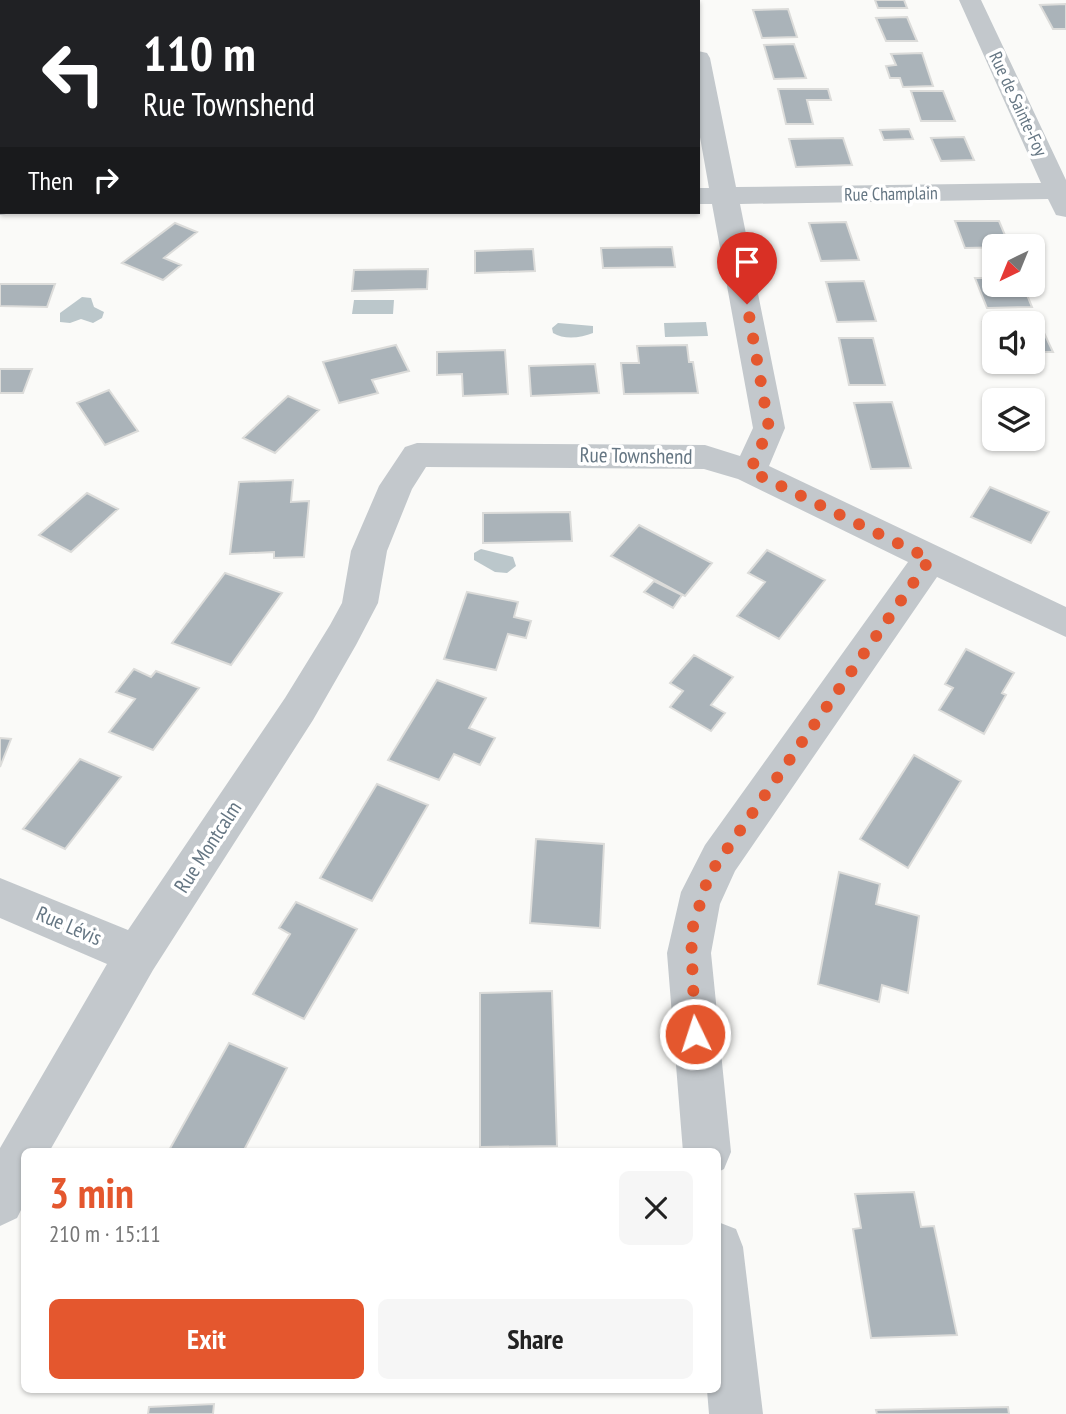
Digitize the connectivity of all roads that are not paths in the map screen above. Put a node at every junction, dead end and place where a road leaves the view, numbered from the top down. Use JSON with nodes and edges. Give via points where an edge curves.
{"nodes":[{"id":1,"x":970,"y":0,"type":"edge"},
{"id":2,"x":700,"y":78,"type":"edge"},
{"id":3,"x":712,"y":196,"type":"edge"},
{"id":4,"x":1062,"y":200,"type":"edge"},
{"id":5,"x":750,"y":471,"type":"junction"},
{"id":6,"x":396,"y":486,"type":"joint"},
{"id":7,"x":930,"y":559,"type":"junction"},
{"id":8,"x":1066,"y":624,"type":"edge"},
{"id":9,"x":0,"y":898,"type":"edge"},
{"id":10,"x":138,"y":955,"type":"junction"},
{"id":11,"x":26,"y":1148,"type":"edge"},
{"id":12,"x":707,"y":1148,"type":"edge"},
{"id":13,"x":21,"y":1158,"type":"edge"},
{"id":14,"x":0,"y":1201,"type":"edge"},
{"id":15,"x":721,"y":1275,"type":"edge"},
{"id":16,"x":736,"y":1414,"type":"edge"}],
"edges":[{"from":1,"to":4,"type":"street","name":"Rue de Sainte-Foy"},
{"from":2,"to":3,"type":"street"},
{"from":3,"to":4,"type":"street","name":"Rue Champlain"},
{"from":3,"to":5,"type":"street","via":[[769,428]]},
{"from":5,"to":6,"type":"street","name":"Rue Townshend","via":[[705,457],[417,454]]},
{"from":5,"to":7,"type":"street","name":"Rue Townshend"},
{"from":6,"to":10,"type":"street","name":"Rue Montcalm","via":[[369,551],[360,603],[343,635]]},
{"from":7,"to":8,"type":"street","name":"Rue Townshend"},
{"from":7,"to":12,"type":"street","via":[[720,858],[701,893],[690,953]]},
{"from":9,"to":10,"type":"street","name":"Rue Lévis"},
{"from":10,"to":11,"type":"street","name":"Rue Montcalm"},
{"from":13,"to":14,"type":"street","name":"Rue Montcalm"},
{"from":15,"to":16,"type":"street"}]}
